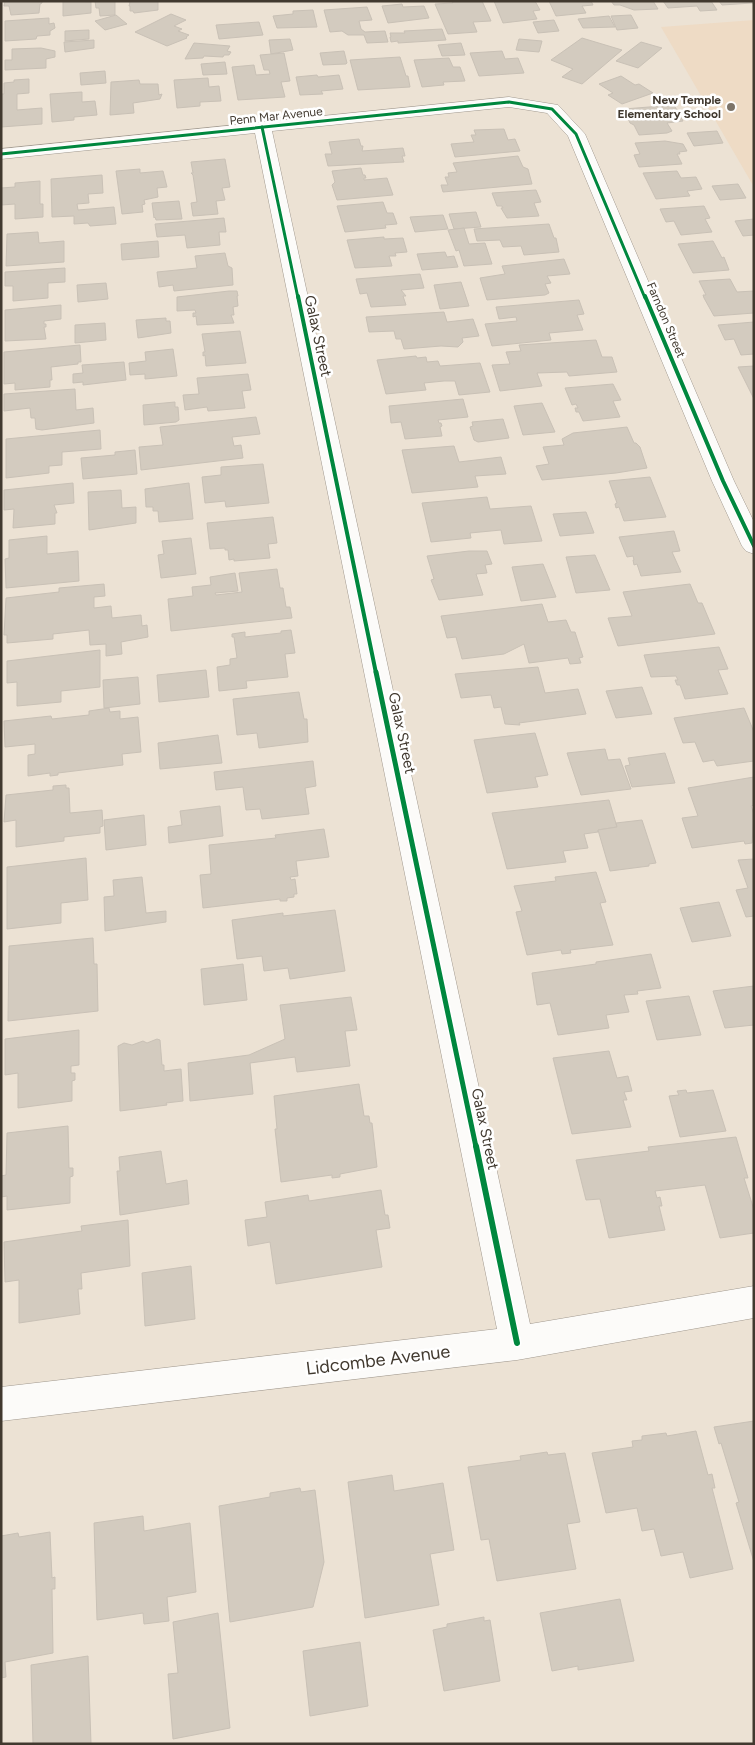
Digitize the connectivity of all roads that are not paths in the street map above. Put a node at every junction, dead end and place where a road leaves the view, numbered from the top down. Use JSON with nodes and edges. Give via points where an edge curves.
{"nodes":[{"id":1,"x":552,"y":109,"type":"joint"},
{"id":2,"x":262,"y":127,"type":"junction"},
{"id":3,"x":1,"y":154,"type":"edge"},
{"id":4,"x":754,"y":546,"type":"edge"},
{"id":5,"x":754,"y":1302,"type":"edge"},
{"id":6,"x":517,"y":1343,"type":"junction"},
{"id":7,"x":1,"y":1404,"type":"edge"}],
"edges":[{"from":1,"to":2,"type":"street","name":"Penn Mar Avenue","via":[[509,102]]},
{"from":1,"to":4,"type":"street","name":"Farndon Street","via":[[576,134]]},
{"from":2,"to":3,"type":"street","name":"Penn Mar Avenue"},
{"from":2,"to":6,"type":"street","name":"Galax Street"},
{"from":5,"to":6,"type":"street","name":"Lidcombe Avenue"},
{"from":6,"to":7,"type":"street","name":"Lidcombe Avenue"}]}
